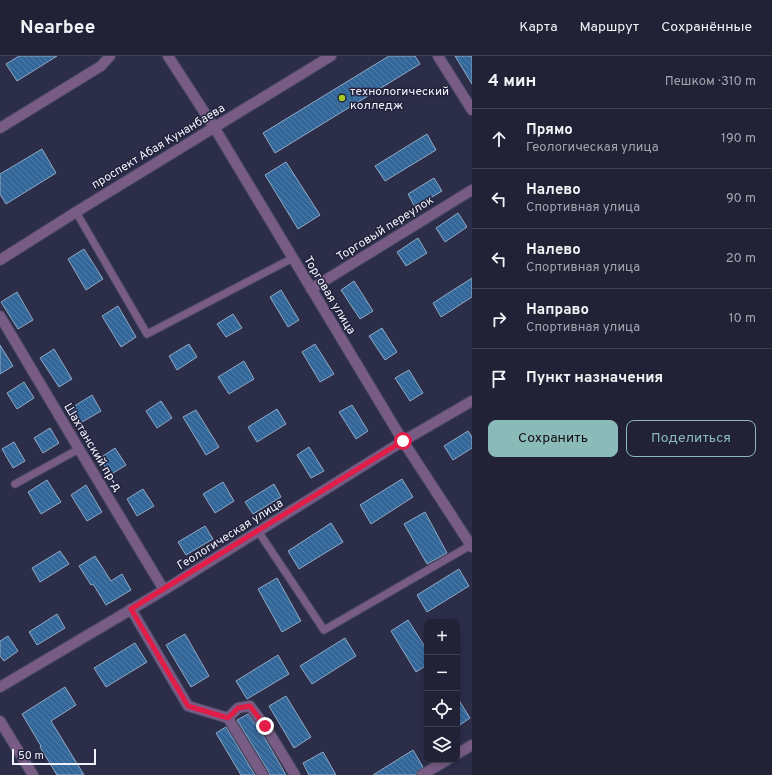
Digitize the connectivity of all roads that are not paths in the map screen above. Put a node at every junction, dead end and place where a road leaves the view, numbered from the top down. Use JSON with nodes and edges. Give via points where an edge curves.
{"nodes":[{"id":1,"x":110,"y":56,"type":"edge"},
{"id":2,"x":168,"y":56,"type":"edge"},
{"id":3,"x":331,"y":56,"type":"edge"},
{"id":4,"x":438,"y":56,"type":"edge"},
{"id":5,"x":472,"y":110,"type":"edge"},
{"id":6,"x":214,"y":127,"type":"junction"},
{"id":7,"x":0,"y":128,"type":"edge"},
{"id":8,"x":472,"y":190,"type":"edge"},
{"id":9,"x":76,"y":212,"type":"junction"},
{"id":10,"x":293,"y":258,"type":"junction"},
{"id":11,"x":0,"y":260,"type":"edge"},
{"id":12,"x":311,"y":289,"type":"junction"},
{"id":13,"x":0,"y":316,"type":"edge"},
{"id":14,"x":472,"y":401,"type":"edge"},
{"id":15,"x":403,"y":441,"type":"junction"},
{"id":16,"x":78,"y":449,"type":"junction"},
{"id":17,"x":15,"y":484,"type":"dead end"},
{"id":18,"x":258,"y":531,"type":"junction"},
{"id":19,"x":471,"y":546,"type":"edge"},
{"id":20,"x":164,"y":590,"type":"junction"},
{"id":21,"x":131,"y":609,"type":"junction"},
{"id":22,"x":0,"y":687,"type":"edge"},
{"id":23,"x":228,"y":718,"type":"junction"},
{"id":24,"x":0,"y":721,"type":"edge"},
{"id":25,"x":472,"y":745,"type":"edge"},
{"id":26,"x":460,"y":752,"type":"edge"},
{"id":27,"x":442,"y":763,"type":"edge"},
{"id":28,"x":33,"y":775,"type":"edge"},
{"id":29,"x":263,"y":775,"type":"edge"},
{"id":30,"x":295,"y":775,"type":"edge"},
{"id":31,"x":422,"y":775,"type":"edge"}],
"edges":[{"from":1,"to":7,"type":"street","via":[[101,66]]},
{"from":2,"to":6,"type":"street","name":"Торговая улица"},
{"from":3,"to":6,"type":"street","name":"проспект Абая Кунанбаева"},
{"from":4,"to":5,"type":"street"},
{"from":6,"to":9,"type":"street","name":"проспект Абая Кунанбаева"},
{"from":6,"to":10,"type":"street","name":"Торговая улица"},
{"from":8,"to":12,"type":"street","name":"Торговый переулок"},
{"from":9,"to":10,"type":"lane","via":[[147,334]]},
{"from":9,"to":11,"type":"street","name":"проспект Абая Кунанбаева"},
{"from":10,"to":12,"type":"street","name":"Торговая улица"},
{"from":12,"to":15,"type":"street","name":"Торговая улица"},
{"from":13,"to":16,"type":"street","name":"Шахтанский пр-д"},
{"from":14,"to":15,"type":"street","name":"Геологическая улица"},
{"from":15,"to":18,"type":"street","name":"Геологическая улица"},
{"from":15,"to":19,"type":"street","name":"Торговая улица"},
{"from":16,"to":17,"type":"lane"},
{"from":16,"to":20,"type":"street","name":"Шахтанский пр-д"},
{"from":18,"to":19,"type":"lane","via":[[324,630]]},
{"from":18,"to":20,"type":"street","name":"Геологическая улица"},
{"from":20,"to":21,"type":"street","name":"Геологическая улица"},
{"from":21,"to":22,"type":"street","name":"Геологическая улица"},
{"from":21,"to":23,"type":"street","via":[[188,706]]},
{"from":23,"to":29,"type":"street"},
{"from":23,"to":30,"type":"street","via":[[238,708],[250,706]]},
{"from":24,"to":28,"type":"street"},
{"from":25,"to":26,"type":"street"},
{"from":27,"to":31,"type":"street"}]}
